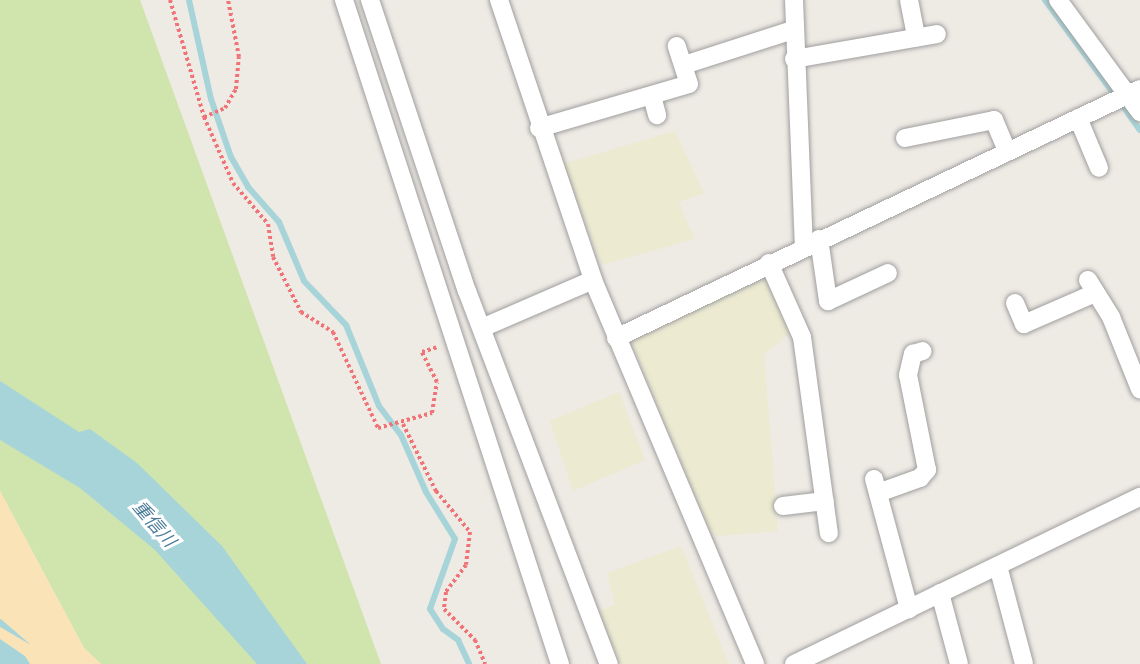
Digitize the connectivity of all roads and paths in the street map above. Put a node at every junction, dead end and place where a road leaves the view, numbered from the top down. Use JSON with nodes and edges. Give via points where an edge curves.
{"nodes":[{"id":1,"x":170,"y":0,"type":"edge"},
{"id":2,"x":228,"y":0,"type":"edge"},
{"id":3,"x":344,"y":0,"type":"edge"},
{"id":4,"x":370,"y":0,"type":"edge"},
{"id":5,"x":499,"y":0,"type":"edge"},
{"id":6,"x":794,"y":0,"type":"edge"},
{"id":7,"x":909,"y":0,"type":"edge"},
{"id":8,"x":1058,"y":0,"type":"edge"},
{"id":9,"x":793,"y":30,"type":"junction"},
{"id":10,"x":937,"y":34,"type":"dead end"},
{"id":11,"x":916,"y":37,"type":"junction"},
{"id":12,"x":677,"y":46,"type":"dead end"},
{"id":13,"x":794,"y":59,"type":"junction"},
{"id":14,"x":684,"y":65,"type":"junction"},
{"id":15,"x":1134,"y":92,"type":"edge"},
{"id":16,"x":652,"y":96,"type":"junction"},
{"id":17,"x":1140,"y":112,"type":"edge"},
{"id":18,"x":657,"y":115,"type":"dead end"},
{"id":19,"x":204,"y":117,"type":"junction"},
{"id":20,"x":1078,"y":118,"type":"junction"},
{"id":21,"x":539,"y":128,"type":"junction"},
{"id":22,"x":905,"y":138,"type":"dead end"},
{"id":23,"x":1007,"y":150,"type":"junction"},
{"id":24,"x":1100,"y":168,"type":"dead end"},
{"id":25,"x":812,"y":243,"type":"junction"},
{"id":26,"x":769,"y":263,"type":"junction"},
{"id":27,"x":888,"y":273,"type":"dead end"},
{"id":28,"x":593,"y":280,"type":"junction"},
{"id":29,"x":1015,"y":303,"type":"dead end"},
{"id":30,"x":482,"y":328,"type":"junction"},
{"id":31,"x":616,"y":338,"type":"junction"},
{"id":32,"x":453,"y":341,"type":"junction"},
{"id":33,"x":923,"y":351,"type":"dead end"},
{"id":34,"x":1135,"y":359,"type":"edge"},
{"id":35,"x":1140,"y":389,"type":"edge"},
{"id":36,"x":401,"y":424,"type":"junction"},
{"id":37,"x":1140,"y":497,"type":"edge"},
{"id":38,"x":825,"y":501,"type":"junction"},
{"id":39,"x":783,"y":506,"type":"dead end"},
{"id":40,"x":829,"y":532,"type":"dead end"},
{"id":41,"x":998,"y":566,"type":"junction"},
{"id":42,"x":940,"y":593,"type":"junction"},
{"id":43,"x":909,"y":609,"type":"junction"},
{"id":44,"x":801,"y":662,"type":"edge"},
{"id":45,"x":485,"y":664,"type":"edge"},
{"id":46,"x":560,"y":664,"type":"edge"},
{"id":47,"x":609,"y":664,"type":"edge"},
{"id":48,"x":755,"y":664,"type":"edge"},
{"id":49,"x":959,"y":664,"type":"edge"},
{"id":50,"x":1024,"y":664,"type":"edge"}],
"edges":[{"from":1,"to":19,"type":"path"},
{"from":2,"to":19,"type":"path","via":[[238,71],[236,89],[220,111]]},
{"from":3,"to":32,"type":"street"},
{"from":4,"to":30,"type":"street"},
{"from":5,"to":21,"type":"street"},
{"from":6,"to":9,"type":"street"},
{"from":7,"to":11,"type":"street"},
{"from":8,"to":15,"type":"street"},
{"from":9,"to":13,"type":"street"},
{"from":9,"to":14,"type":"street"},
{"from":10,"to":11,"type":"street"},
{"from":11,"to":13,"type":"street"},
{"from":12,"to":14,"type":"street"},
{"from":13,"to":25,"type":"street"},
{"from":14,"to":16,"type":"street","via":[[689,84]]},
{"from":15,"to":17,"type":"street"},
{"from":15,"to":20,"type":"street"},
{"from":16,"to":18,"type":"street"},
{"from":16,"to":21,"type":"street"},
{"from":19,"to":36,"type":"path","via":[[233,183],[270,228],[273,257],[301,312],[333,332],[370,419],[378,428]]},
{"from":20,"to":23,"type":"street"},
{"from":20,"to":24,"type":"street"},
{"from":21,"to":28,"type":"street"},
{"from":22,"to":23,"type":"street","via":[[993,120]]},
{"from":23,"to":25,"type":"street"},
{"from":25,"to":26,"type":"street"},
{"from":25,"to":27,"type":"street","via":[[828,301]]},
{"from":26,"to":31,"type":"street"},
{"from":26,"to":38,"type":"street","via":[[802,337]]},
{"from":28,"to":30,"type":"street"},
{"from":28,"to":31,"type":"street"},
{"from":29,"to":34,"type":"street","via":[[1024,324],[1092,287]]},
{"from":30,"to":47,"type":"street"},
{"from":31,"to":48,"type":"street"},
{"from":32,"to":36,"type":"path","via":[[422,352],[436,382],[437,403],[432,413]]},
{"from":32,"to":46,"type":"street"},
{"from":33,"to":43,"type":"street","via":[[913,354],[908,375],[927,470],[920,478],[876,486]]},
{"from":34,"to":35,"type":"street"},
{"from":36,"to":45,"type":"path","via":[[436,491],[470,532],[466,565],[446,592],[444,609],[475,640]]},
{"from":37,"to":41,"type":"street"},
{"from":38,"to":39,"type":"street"},
{"from":38,"to":40,"type":"street"},
{"from":41,"to":42,"type":"street"},
{"from":41,"to":50,"type":"street"},
{"from":42,"to":43,"type":"street"},
{"from":42,"to":49,"type":"street"},
{"from":43,"to":44,"type":"street"}]}
